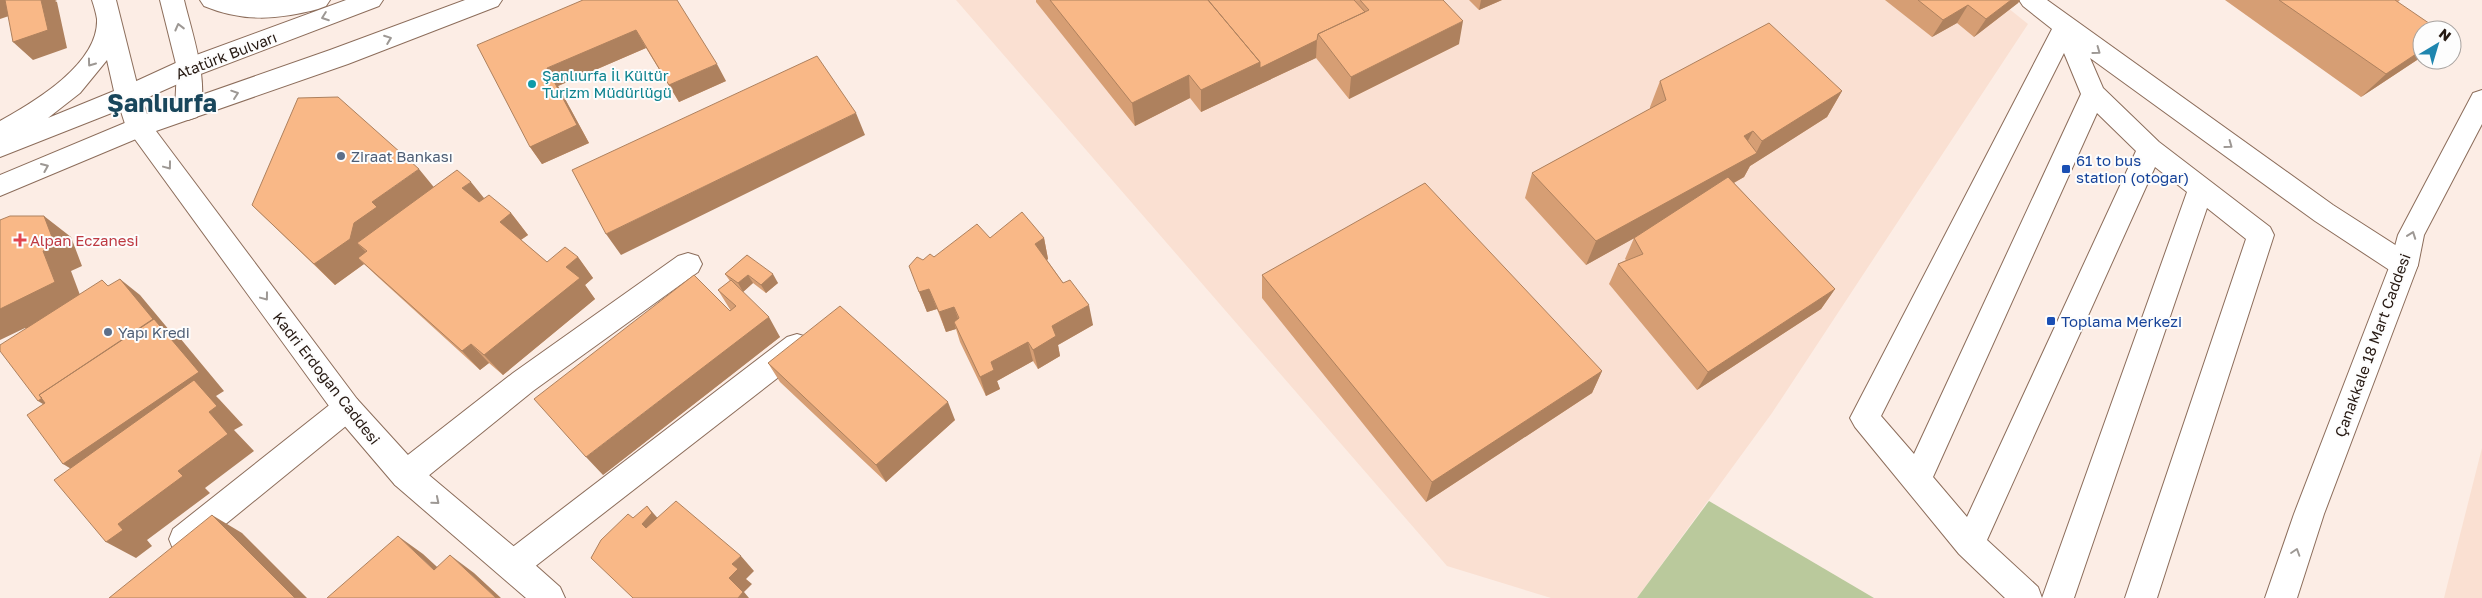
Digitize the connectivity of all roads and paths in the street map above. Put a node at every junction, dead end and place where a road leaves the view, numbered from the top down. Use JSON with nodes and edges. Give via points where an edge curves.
{"nodes":[{"id":1,"x":172,"y":0,"type":"edge"},
{"id":2,"x":212,"y":0,"type":"edge"},
{"id":3,"x":318,"y":0,"type":"edge"},
{"id":4,"x":371,"y":0,"type":"edge"},
{"id":5,"x":490,"y":0,"type":"edge"},
{"id":6,"x":2031,"y":0,"type":"edge"},
{"id":7,"x":107,"y":9,"type":"edge"},
{"id":8,"x":2065,"y":27,"type":"junction"},
{"id":9,"x":189,"y":68,"type":"junction"},
{"id":10,"x":2092,"y":94,"type":"junction"},
{"id":11,"x":128,"y":96,"type":"junction"},
{"id":12,"x":2482,"y":100,"type":"edge"},
{"id":13,"x":188,"y":110,"type":"junction"},
{"id":14,"x":139,"y":127,"type":"junction"},
{"id":15,"x":0,"y":133,"type":"edge"},
{"id":16,"x":0,"y":147,"type":"edge"},
{"id":17,"x":2150,"y":149,"type":"junction"},
{"id":18,"x":0,"y":186,"type":"edge"},
{"id":19,"x":2201,"y":189,"type":"junction"},
{"id":20,"x":688,"y":264,"type":"dead end"},
{"id":21,"x":2404,"y":265,"type":"junction"},
{"id":22,"x":797,"y":346,"type":"edge"},
{"id":23,"x":347,"y":408,"type":"junction"},
{"id":24,"x":406,"y":476,"type":"junction"},
{"id":25,"x":1917,"y":480,"type":"junction"},
{"id":26,"x":1970,"y":544,"type":"junction"},
{"id":27,"x":163,"y":556,"type":"edge"},
{"id":28,"x":513,"y":565,"type":"junction"},
{"id":29,"x":549,"y":598,"type":"edge"},
{"id":30,"x":2027,"y":598,"type":"edge"},
{"id":31,"x":2058,"y":598,"type":"edge"},
{"id":32,"x":2141,"y":598,"type":"edge"},
{"id":33,"x":2281,"y":598,"type":"edge"}],
"edges":[{"from":9,"to":1,"type":"street","one_way":true},
{"from":2,"to":3,"type":"street","via":[[225,7],[266,10]]},
{"from":4,"to":9,"type":"street","name":"Atatürk Bulvarı","one_way":true},
{"from":13,"to":5,"type":"street","one_way":true,"via":[[339,58]]},
{"from":6,"to":8,"type":"street"},
{"from":7,"to":11,"type":"street","name":"Kadri Erdoğan Caddesi"},
{"from":7,"to":15,"type":"street","one_way":true,"via":[[102,48],[78,81],[46,106]]},
{"from":8,"to":10,"type":"street"},
{"from":8,"to":21,"type":"street","one_way":true,"via":[[2324,213]]},
{"from":8,"to":25,"type":"street","via":[[1865,418]]},
{"from":9,"to":11,"type":"street","name":"Atatürk Bulvarı"},
{"from":9,"to":13,"type":"street"},
{"from":10,"to":17,"type":"street"},
{"from":10,"to":25,"type":"street"},
{"from":11,"to":14,"type":"street","name":"Kadri Erdoğan Caddesi"},
{"from":11,"to":16,"type":"street","name":"Atatürk Bulvarı"},
{"from":21,"to":12,"type":"street","name":"Çanakkale 18 Mart Caddesi","one_way":true,"via":[[2411,235]]},
{"from":13,"to":14,"type":"street"},
{"from":18,"to":14,"type":"street","one_way":true},
{"from":14,"to":23,"type":"street","name":"Kadri Erdoğan Caddesi","one_way":true},
{"from":17,"to":19,"type":"street"},
{"from":17,"to":26,"type":"street"},
{"from":19,"to":31,"type":"street"},
{"from":19,"to":32,"type":"street","via":[[2261,235]]},
{"from":20,"to":24,"type":"street","via":[[523,382]]},
{"from":33,"to":21,"type":"street","name":"Çanakkale 18 Mart Caddesi","one_way":true,"via":[[2309,514]]},
{"from":22,"to":28,"type":"street"},
{"from":23,"to":24,"type":"street","name":"Kadri Erdoğan Caddesi"},
{"from":23,"to":27,"type":"street"},
{"from":24,"to":28,"type":"street","name":"Kadri Erdoğan Caddesi","one_way":true},
{"from":25,"to":26,"type":"street"},
{"from":26,"to":30,"type":"street"},
{"from":28,"to":29,"type":"street","name":"Kadri Erdoğan Caddesi"}]}
